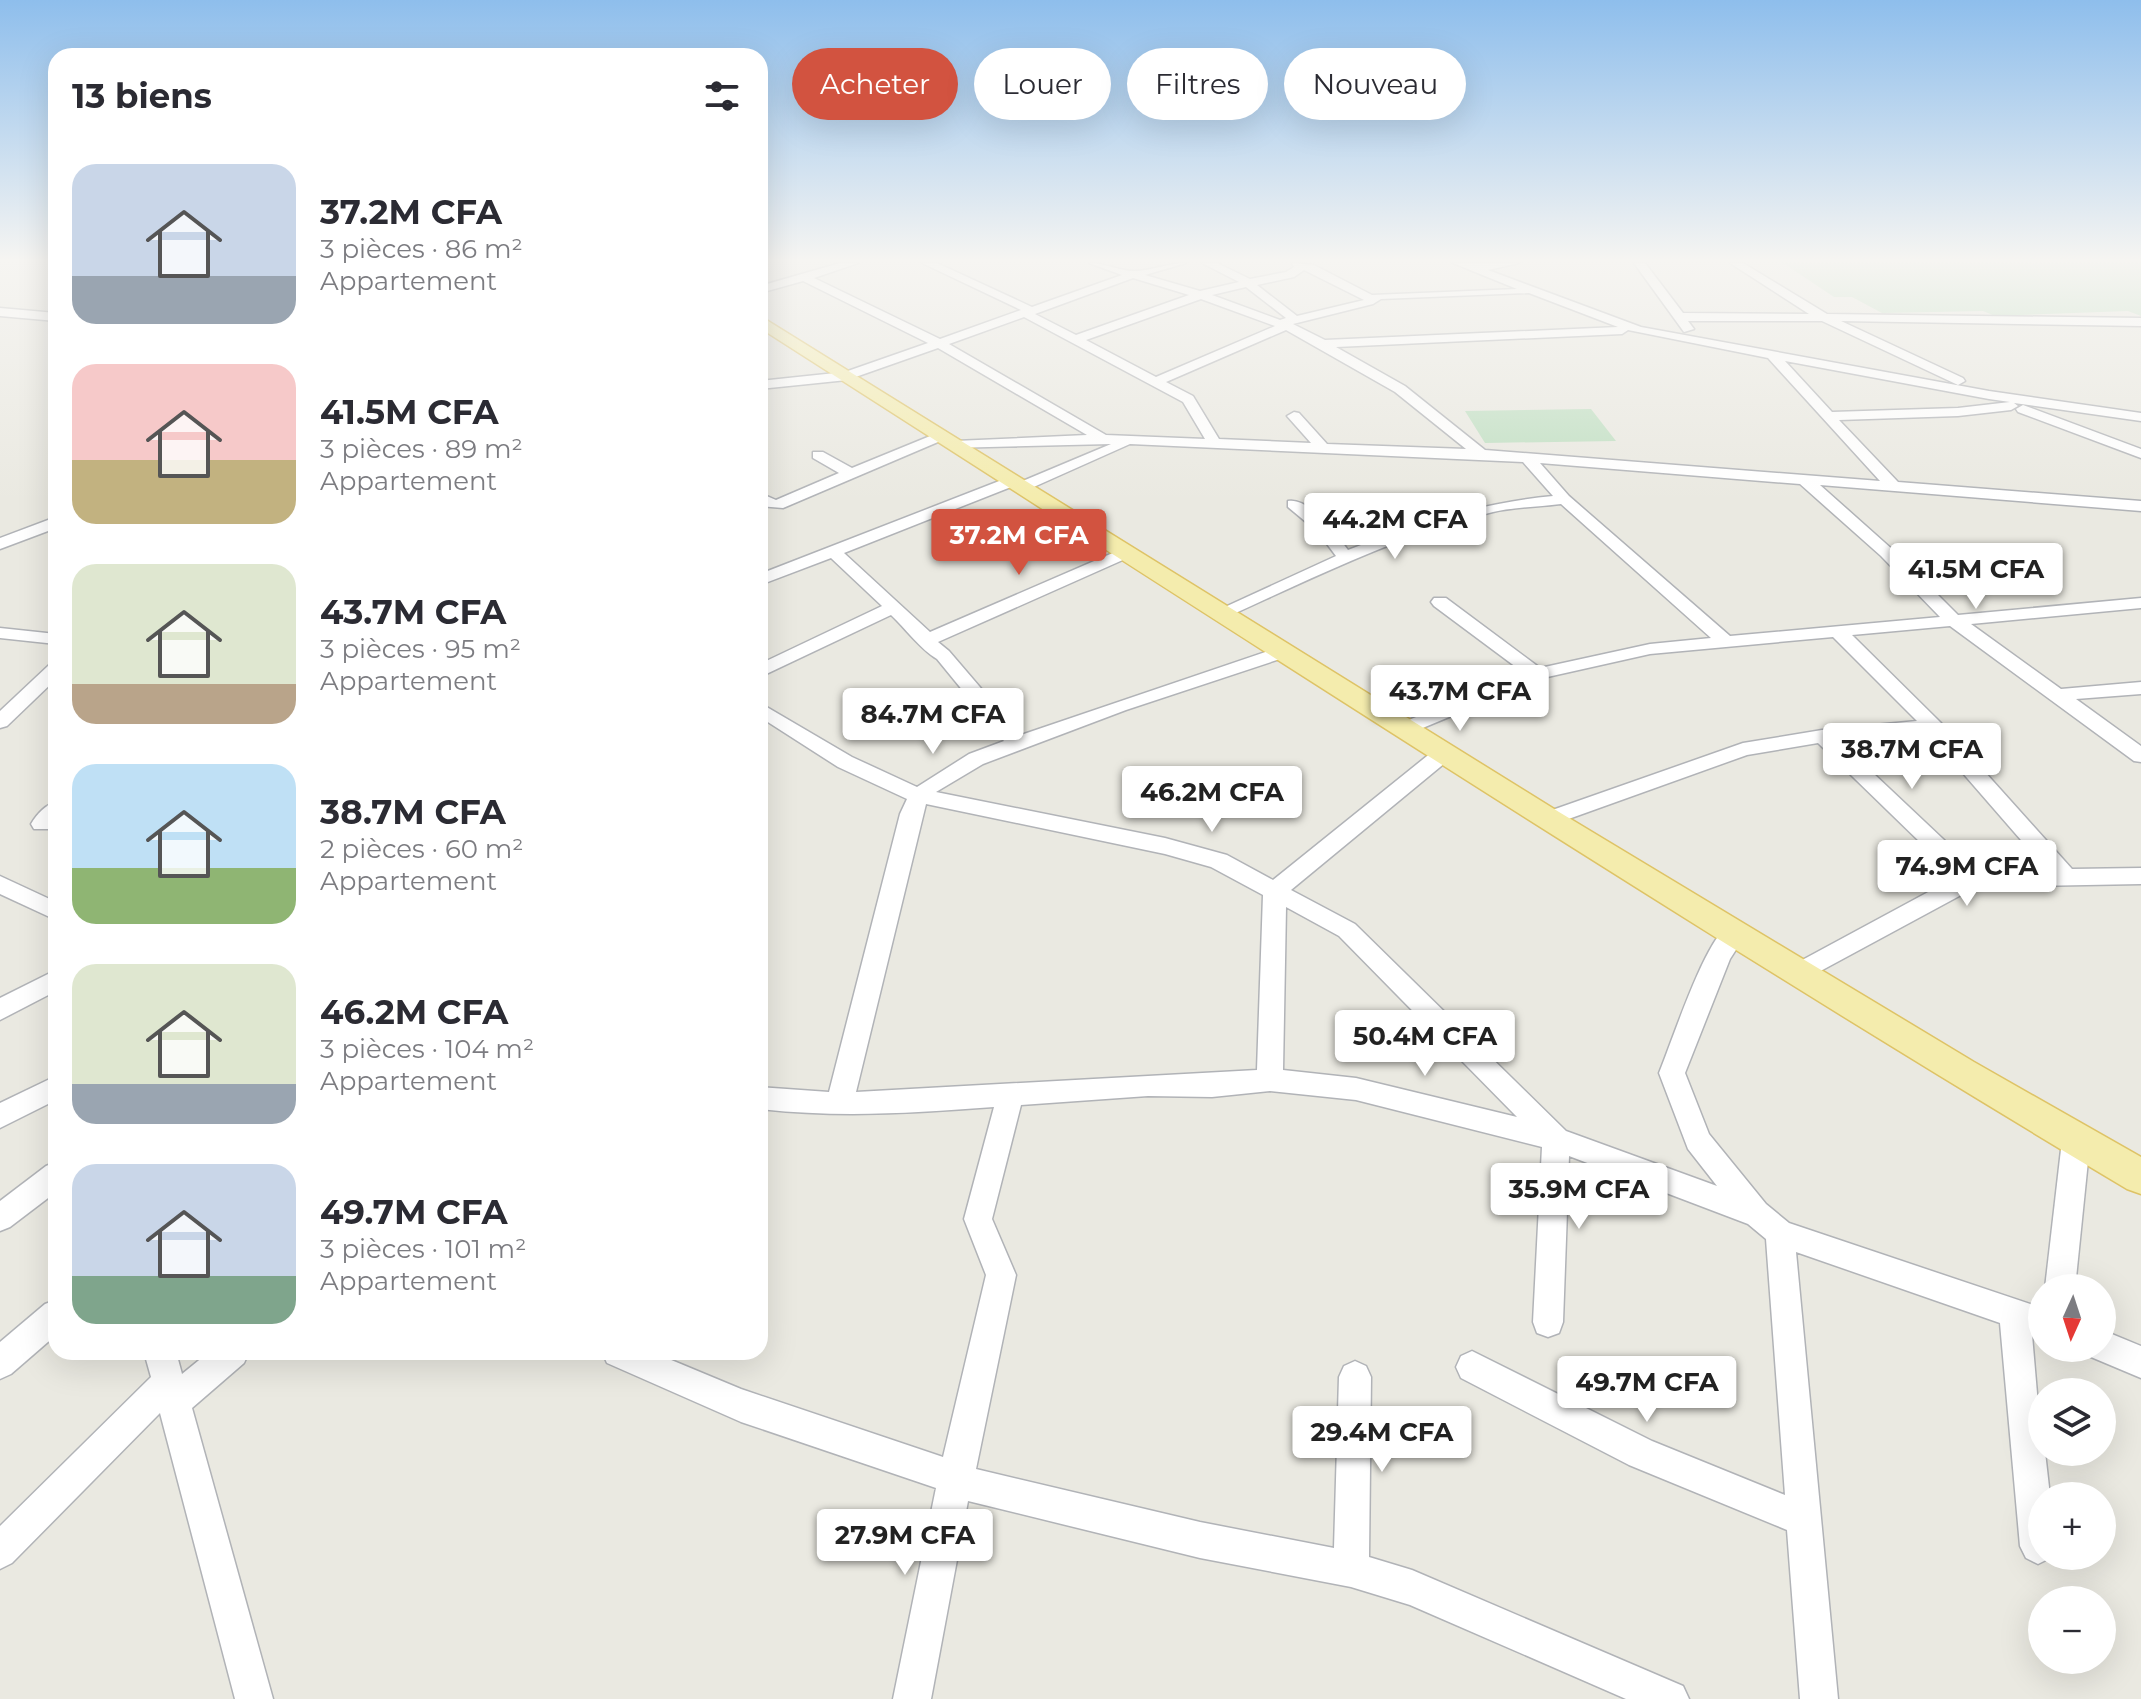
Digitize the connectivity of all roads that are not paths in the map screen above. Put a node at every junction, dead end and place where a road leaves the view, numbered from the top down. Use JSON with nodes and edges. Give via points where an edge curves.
{"nodes":[{"id":1,"x":794,"y":342,"type":"edge"},
{"id":2,"x":1079,"y":342,"type":"edge"},
{"id":3,"x":1242,"y":342,"type":"edge"},
{"id":4,"x":1320,"y":342,"type":"edge"},
{"id":5,"x":1350,"y":342,"type":"edge"},
{"id":6,"x":1707,"y":342,"type":"edge"},
{"id":7,"x":1875,"y":342,"type":"edge"},
{"id":8,"x":938,"y":343,"type":"joint"},
{"id":9,"x":1323,"y":344,"type":"junction"},
{"id":10,"x":1772,"y":355,"type":"junction"},
{"id":11,"x":847,"y":376,"type":"junction"},
{"id":12,"x":1155,"y":382,"type":"junction"},
{"id":13,"x":768,"y":384,"type":"edge"},
{"id":14,"x":1989,"y":395,"type":"junction"},
{"id":15,"x":2016,"y":406,"type":"junction"},
{"id":16,"x":1294,"y":416,"type":"dead end"},
{"id":17,"x":1827,"y":416,"type":"junction"},
{"id":18,"x":2141,"y":417,"type":"edge"},
{"id":19,"x":1104,"y":439,"type":"junction"},
{"id":20,"x":947,"y":440,"type":"junction"},
{"id":21,"x":1130,"y":441,"type":"junction"},
{"id":22,"x":1214,"y":442,"type":"junction"},
{"id":23,"x":1323,"y":448,"type":"junction"},
{"id":24,"x":1481,"y":454,"type":"junction"},
{"id":25,"x":2141,"y":454,"type":"edge"},
{"id":26,"x":818,"y":455,"type":"dead end"},
{"id":27,"x":1529,"y":460,"type":"junction"},
{"id":28,"x":851,"y":474,"type":"junction"},
{"id":29,"x":1803,"y":478,"type":"junction"},
{"id":30,"x":1017,"y":484,"type":"junction"},
{"id":31,"x":1892,"y":485,"type":"junction"},
{"id":32,"x":1564,"y":499,"type":"junction"},
{"id":33,"x":768,"y":504,"type":"edge"},
{"id":34,"x":1293,"y":504,"type":"dead end"},
{"id":35,"x":2141,"y":506,"type":"edge"},
{"id":36,"x":48,"y":525,"type":"edge"},
{"id":37,"x":0,"y":544,"type":"edge"},
{"id":38,"x":833,"y":551,"type":"junction"},
{"id":39,"x":1128,"y":552,"type":"junction"},
{"id":40,"x":1345,"y":557,"type":"junction"},
{"id":41,"x":768,"y":577,"type":"edge"},
{"id":42,"x":1440,"y":602,"type":"dead end"},
{"id":43,"x":2141,"y":603,"type":"edge"},
{"id":44,"x":894,"y":607,"type":"junction"},
{"id":45,"x":1223,"y":612,"type":"junction"},
{"id":46,"x":1952,"y":619,"type":"junction"},
{"id":47,"x":0,"y":633,"type":"edge"},
{"id":48,"x":1839,"y":633,"type":"junction"},
{"id":49,"x":48,"y":638,"type":"edge"},
{"id":50,"x":928,"y":640,"type":"junction"},
{"id":51,"x":1725,"y":641,"type":"junction"},
{"id":52,"x":1286,"y":651,"type":"junction"},
{"id":53,"x":768,"y":667,"type":"edge"},
{"id":54,"x":1537,"y":674,"type":"junction"},
{"id":55,"x":48,"y":676,"type":"edge"},
{"id":56,"x":2141,"y":688,"type":"edge"},
{"id":57,"x":2060,"y":695,"type":"junction"},
{"id":58,"x":0,"y":700,"type":"edge"},
{"id":59,"x":20,"y":702,"type":"junction"},
{"id":60,"x":768,"y":714,"type":"edge"},
{"id":61,"x":0,"y":722,"type":"edge"},
{"id":62,"x":1933,"y":726,"type":"junction"},
{"id":63,"x":1406,"y":728,"type":"junction"},
{"id":64,"x":1822,"y":736,"type":"junction"},
{"id":65,"x":1017,"y":744,"type":"junction"},
{"id":66,"x":1444,"y":753,"type":"junction"},
{"id":67,"x":2141,"y":756,"type":"edge"},
{"id":68,"x":919,"y":796,"type":"junction"},
{"id":69,"x":1549,"y":819,"type":"junction"},
{"id":70,"x":2141,"y":876,"type":"edge"},
{"id":71,"x":2066,"y":877,"type":"junction"},
{"id":72,"x":1972,"y":879,"type":"junction"},
{"id":73,"x":0,"y":884,"type":"edge"},
{"id":74,"x":1275,"y":891,"type":"junction"},
{"id":75,"x":48,"y":908,"type":"edge"},
{"id":76,"x":1736,"y":931,"type":"junction"},
{"id":77,"x":1802,"y":972,"type":"junction"},
{"id":78,"x":48,"y":983,"type":"edge"},
{"id":79,"x":0,"y":1010,"type":"edge"},
{"id":80,"x":1270,"y":1080,"type":"junction"},
{"id":81,"x":48,"y":1091,"type":"edge"},
{"id":82,"x":1010,"y":1097,"type":"junction"},
{"id":83,"x":768,"y":1099,"type":"edge"},
{"id":84,"x":840,"y":1103,"type":"junction"},
{"id":85,"x":0,"y":1116,"type":"edge"},
{"id":86,"x":1556,"y":1139,"type":"junction"},
{"id":87,"x":2076,"y":1141,"type":"junction"},
{"id":88,"x":2113,"y":1162,"type":"junction"},
{"id":89,"x":2141,"y":1168,"type":"edge"},
{"id":90,"x":2141,"y":1177,"type":"edge"},
{"id":91,"x":48,"y":1181,"type":"edge"},
{"id":92,"x":0,"y":1218,"type":"edge"},
{"id":93,"x":1768,"y":1223,"type":"junction"},
{"id":94,"x":2062,"y":1274,"type":"edge"},
{"id":95,"x":2028,"y":1318,"type":"edge"},
{"id":96,"x":48,"y":1322,"type":"edge"},
{"id":97,"x":1548,"y":1322,"type":"dead end"},
{"id":98,"x":2116,"y":1352,"type":"edge"},
{"id":99,"x":213,"y":1360,"type":"edge"},
{"id":100,"x":633,"y":1360,"type":"edge"},
{"id":101,"x":2030,"y":1362,"type":"edge"},
{"id":102,"x":2141,"y":1362,"type":"edge"},
{"id":103,"x":0,"y":1363,"type":"edge"},
{"id":104,"x":1472,"y":1367,"type":"dead end"},
{"id":105,"x":1355,"y":1377,"type":"dead end"},
{"id":106,"x":167,"y":1379,"type":"edge"},
{"id":107,"x":956,"y":1472,"type":"junction"},
{"id":108,"x":2035,"y":1482,"type":"edge"},
{"id":109,"x":1804,"y":1520,"type":"junction"},
{"id":110,"x":0,"y":1551,"type":"edge"},
{"id":111,"x":1351,"y":1569,"type":"junction"},
{"id":112,"x":254,"y":1699,"type":"edge"},
{"id":113,"x":912,"y":1699,"type":"edge"},
{"id":114,"x":1670,"y":1699,"type":"edge"},
{"id":115,"x":1819,"y":1699,"type":"edge"}],
"edges":[{"from":1,"to":11,"type":"main road"},
{"from":2,"to":12,"type":"street"},
{"from":3,"to":12,"type":"street"},
{"from":4,"to":9,"type":"street"},
{"from":5,"to":9,"type":"street"},
{"from":6,"to":10,"type":"street"},
{"from":7,"to":14,"type":"street"},
{"from":8,"to":11,"type":"street"},
{"from":8,"to":19,"type":"street"},
{"from":9,"to":24,"type":"street","via":[[1400,389]]},
{"from":10,"to":14,"type":"street"},
{"from":10,"to":17,"type":"street"},
{"from":11,"to":13,"type":"street"},
{"from":11,"to":20,"type":"main road"},
{"from":12,"to":22,"type":"street","via":[[1188,399]]},
{"from":14,"to":15,"type":"street"},
{"from":14,"to":18,"type":"street"},
{"from":15,"to":17,"type":"street"},
{"from":15,"to":25,"type":"street"},
{"from":16,"to":23,"type":"street"},
{"from":17,"to":31,"type":"street"},
{"from":19,"to":20,"type":"street"},
{"from":19,"to":21,"type":"street"},
{"from":20,"to":28,"type":"street"},
{"from":20,"to":30,"type":"main road"},
{"from":21,"to":22,"type":"street"},
{"from":21,"to":30,"type":"street"},
{"from":22,"to":23,"type":"street"},
{"from":23,"to":24,"type":"street"},
{"from":24,"to":27,"type":"street"},
{"from":26,"to":28,"type":"street"},
{"from":27,"to":29,"type":"street"},
{"from":27,"to":32,"type":"street"},
{"from":28,"to":33,"type":"street","via":[[778,505]]},
{"from":29,"to":31,"type":"street"},
{"from":29,"to":46,"type":"street"},
{"from":30,"to":38,"type":"street"},
{"from":30,"to":39,"type":"main road"},
{"from":31,"to":35,"type":"street"},
{"from":32,"to":40,"type":"street","via":[[1492,508]]},
{"from":32,"to":51,"type":"street"},
{"from":34,"to":40,"type":"street","via":[[1324,529]]},
{"from":36,"to":37,"type":"street"},
{"from":38,"to":41,"type":"street"},
{"from":38,"to":44,"type":"street"},
{"from":39,"to":45,"type":"main road"},
{"from":39,"to":50,"type":"street"},
{"from":40,"to":45,"type":"street"},
{"from":42,"to":54,"type":"street"},
{"from":43,"to":46,"type":"street"},
{"from":44,"to":50,"type":"street"},
{"from":44,"to":53,"type":"street"},
{"from":45,"to":52,"type":"main road"},
{"from":46,"to":48,"type":"street"},
{"from":46,"to":57,"type":"street"},
{"from":47,"to":49,"type":"street"},
{"from":48,"to":51,"type":"street"},
{"from":48,"to":62,"type":"street"},
{"from":50,"to":65,"type":"street"},
{"from":51,"to":54,"type":"street","via":[[1650,649]]},
{"from":52,"to":63,"type":"main road"},
{"from":52,"to":65,"type":"street"},
{"from":54,"to":63,"type":"street"},
{"from":55,"to":59,"type":"street"},
{"from":56,"to":57,"type":"street"},
{"from":57,"to":67,"type":"street"},
{"from":58,"to":59,"type":"street"},
{"from":59,"to":61,"type":"street"},
{"from":60,"to":68,"type":"street","via":[[832,755]]},
{"from":62,"to":64,"type":"street"},
{"from":62,"to":71,"type":"street"},
{"from":63,"to":66,"type":"main road"},
{"from":64,"to":69,"type":"street","via":[[1743,749]]},
{"from":64,"to":72,"type":"street"},
{"from":65,"to":68,"type":"street","via":[[950,772]]},
{"from":66,"to":69,"type":"main road"},
{"from":66,"to":74,"type":"street"},
{"from":68,"to":74,"type":"street","via":[[1165,846],[1219,861]]},
{"from":68,"to":84,"type":"street"},
{"from":69,"to":76,"type":"main road"},
{"from":70,"to":71,"type":"street"},
{"from":71,"to":72,"type":"street"},
{"from":72,"to":77,"type":"street"},
{"from":73,"to":75,"type":"street"},
{"from":74,"to":80,"type":"street"},
{"from":74,"to":86,"type":"street","via":[[1347,930]]},
{"from":76,"to":77,"type":"main road"},
{"from":76,"to":93,"type":"street","via":[[1719,956],[1672,1073],[1698,1141]]},
{"from":77,"to":87,"type":"main road"},
{"from":78,"to":79,"type":"street"},
{"from":80,"to":82,"type":"street"},
{"from":80,"to":86,"type":"street","via":[[1356,1089]]},
{"from":81,"to":85,"type":"street"},
{"from":82,"to":84,"type":"street"},
{"from":82,"to":107,"type":"street","via":[[978,1219],[1001,1275]]},
{"from":83,"to":84,"type":"street"},
{"from":86,"to":93,"type":"street"},
{"from":86,"to":97,"type":"street"},
{"from":87,"to":88,"type":"main road"},
{"from":87,"to":94,"type":"street"},
{"from":88,"to":89,"type":"street"},
{"from":88,"to":90,"type":"main road"},
{"from":91,"to":92,"type":"street"},
{"from":93,"to":95,"type":"street"},
{"from":93,"to":109,"type":"street"},
{"from":96,"to":103,"type":"street"},
{"from":98,"to":102,"type":"street"},
{"from":99,"to":106,"type":"street"},
{"from":100,"to":107,"type":"street","via":[[727,1400]]},
{"from":101,"to":108,"type":"street"},
{"from":104,"to":109,"type":"street","via":[[1641,1453]]},
{"from":105,"to":111,"type":"street"},
{"from":106,"to":110,"type":"street"},
{"from":106,"to":112,"type":"street"},
{"from":107,"to":111,"type":"street","via":[[965,1483],[1200,1540]]},
{"from":107,"to":113,"type":"street"},
{"from":109,"to":115,"type":"street"},
{"from":111,"to":114,"type":"street","via":[[1412,1588]]}]}
